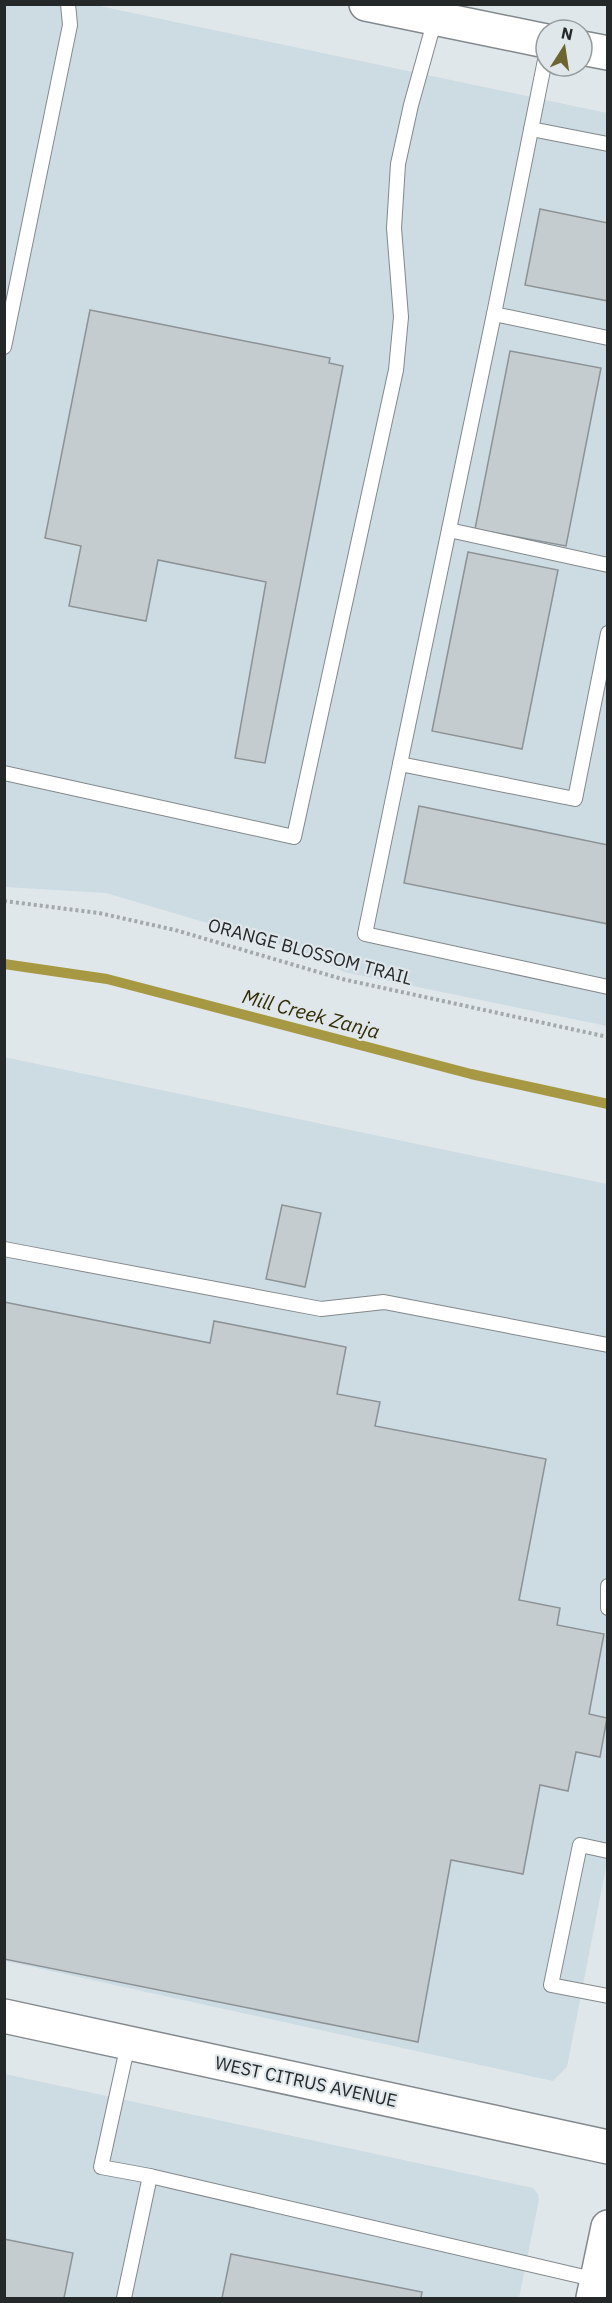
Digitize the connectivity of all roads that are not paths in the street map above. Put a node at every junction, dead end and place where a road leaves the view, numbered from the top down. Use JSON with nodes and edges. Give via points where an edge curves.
{"nodes":[{"id":1,"x":68,"y":4,"type":"edge"},
{"id":2,"x":366,"y":4,"type":"edge"},
{"id":3,"x":435,"y":19,"type":"junction"},
{"id":4,"x":534,"y":39,"type":"edge"},
{"id":5,"x":541,"y":78,"type":"edge"},
{"id":6,"x":531,"y":129,"type":"junction"},
{"id":7,"x":608,"y":144,"type":"edge"},
{"id":8,"x":494,"y":314,"type":"junction"},
{"id":9,"x":608,"y":338,"type":"edge"},
{"id":10,"x":4,"y":347,"type":"edge"},
{"id":11,"x":449,"y":530,"type":"junction"},
{"id":12,"x":608,"y":565,"type":"edge"},
{"id":13,"x":608,"y":633,"type":"edge"},
{"id":14,"x":400,"y":764,"type":"junction"},
{"id":15,"x":4,"y":773,"type":"edge"},
{"id":16,"x":608,"y":987,"type":"edge"},
{"id":17,"x":4,"y":1249,"type":"edge"},
{"id":18,"x":608,"y":1345,"type":"edge"},
{"id":19,"x":608,"y":1586,"type":"edge"},
{"id":20,"x":607,"y":1608,"type":"edge"},
{"id":21,"x":608,"y":1851,"type":"edge"},
{"id":22,"x":608,"y":1996,"type":"edge"},
{"id":23,"x":4,"y":2016,"type":"edge"},
{"id":24,"x":128,"y":2044,"type":"junction"},
{"id":25,"x":608,"y":2147,"type":"edge"},
{"id":26,"x":150,"y":2176,"type":"junction"},
{"id":27,"x":608,"y":2227,"type":"edge"},
{"id":28,"x":595,"y":2289,"type":"edge"},
{"id":29,"x":124,"y":2298,"type":"edge"}],
"edges":[{"from":1,"to":10,"type":"lane","via":[[70,25]]},
{"from":2,"to":3,"type":"street"},
{"from":3,"to":4,"type":"street"},
{"from":3,"to":15,"type":"lane","via":[[398,164],[394,228],[401,317],[396,370],[294,837]]},
{"from":5,"to":6,"type":"lane"},
{"from":6,"to":7,"type":"lane"},
{"from":6,"to":8,"type":"lane"},
{"from":8,"to":9,"type":"lane"},
{"from":8,"to":11,"type":"lane"},
{"from":11,"to":12,"type":"lane"},
{"from":11,"to":14,"type":"lane"},
{"from":13,"to":14,"type":"lane","via":[[575,798]]},
{"from":14,"to":16,"type":"lane","via":[[365,934]]},
{"from":17,"to":18,"type":"lane","via":[[321,1309],[384,1302]]},
{"from":19,"to":20,"type":"lane"},
{"from":21,"to":22,"type":"lane","via":[[579,1845],[551,1985]]},
{"from":23,"to":24,"type":"street","name":"WEST CITRUS AVENUE"},
{"from":24,"to":25,"type":"street","name":"WEST CITRUS AVENUE"},
{"from":24,"to":26,"type":"lane","via":[[101,2166]]},
{"from":26,"to":28,"type":"lane"},
{"from":26,"to":29,"type":"lane"},
{"from":27,"to":28,"type":"street"}]}
